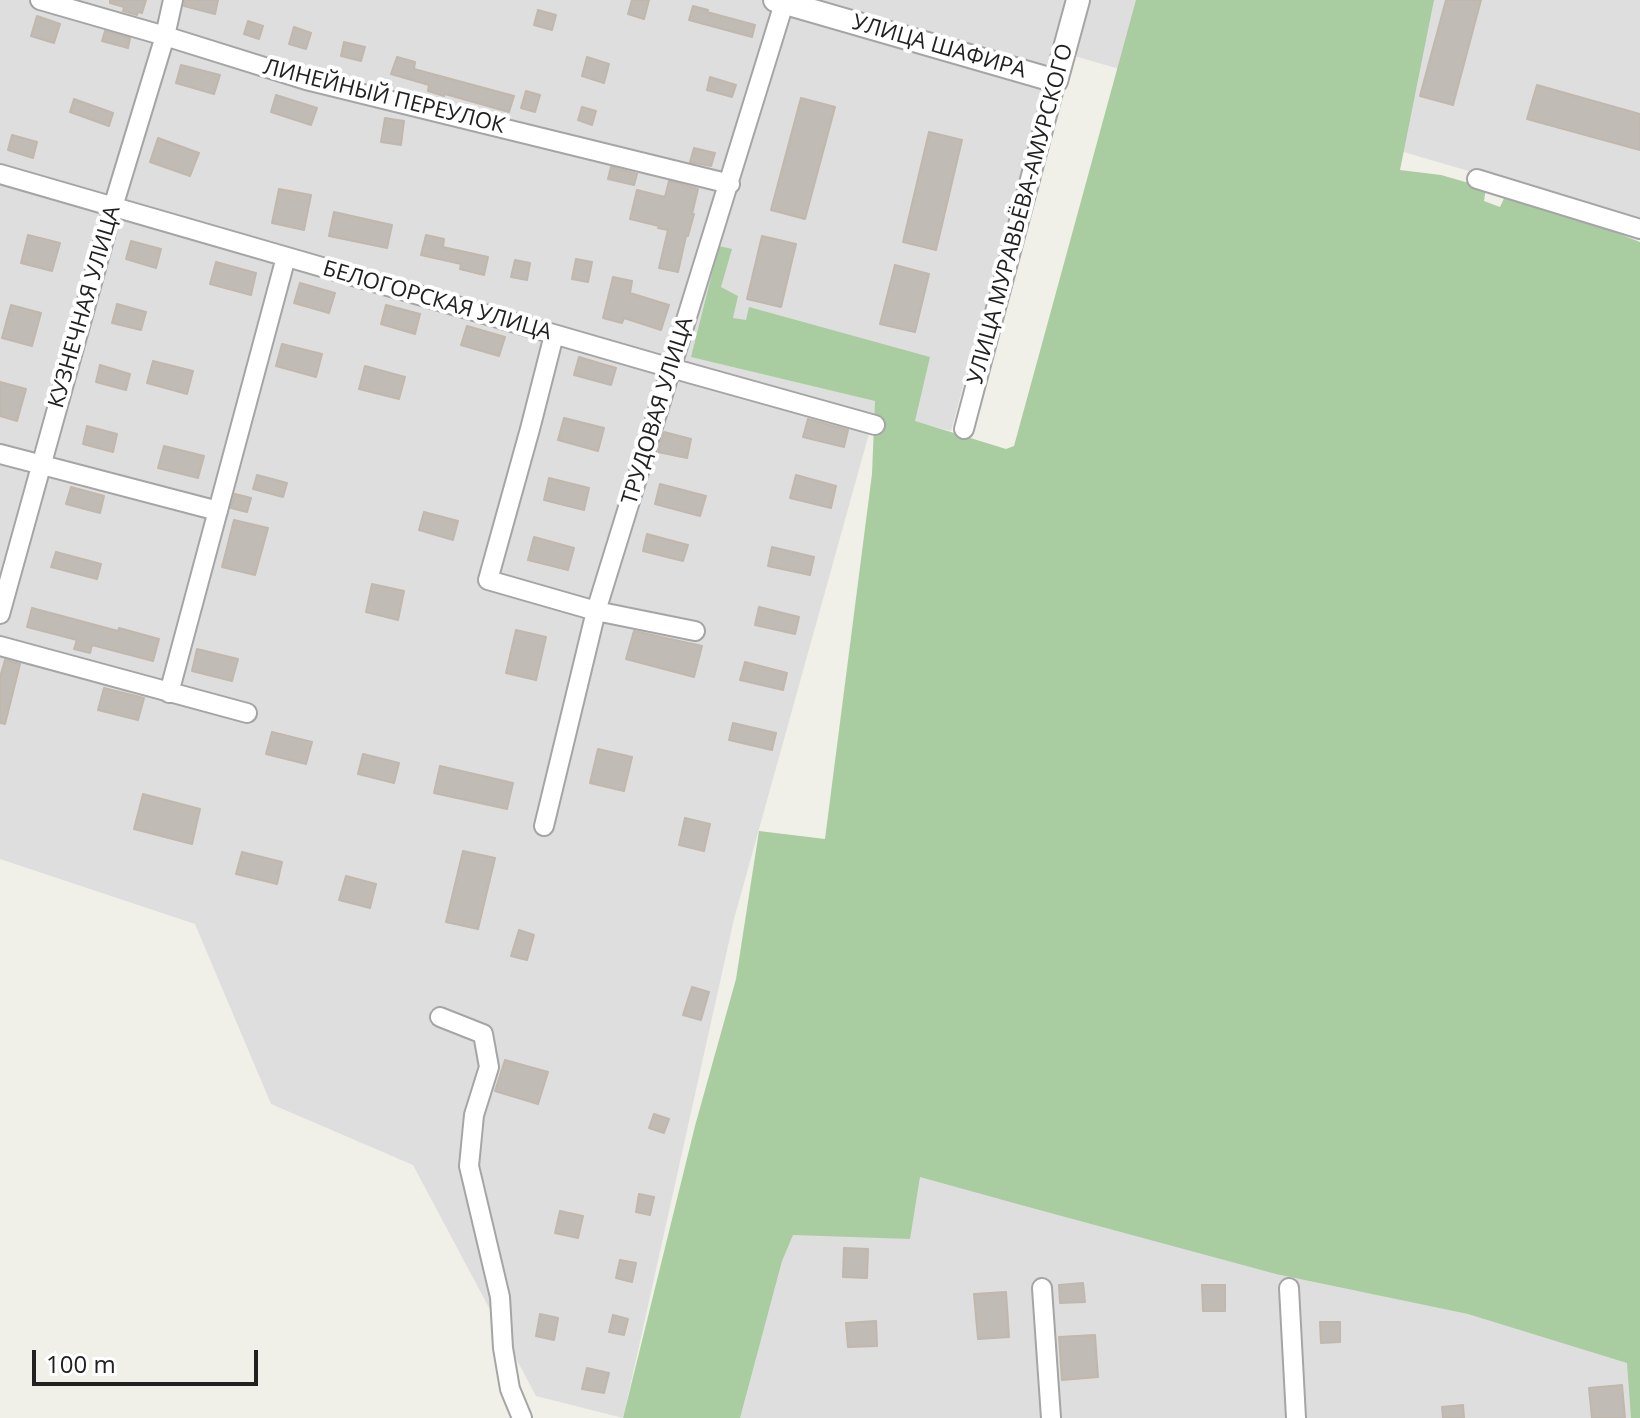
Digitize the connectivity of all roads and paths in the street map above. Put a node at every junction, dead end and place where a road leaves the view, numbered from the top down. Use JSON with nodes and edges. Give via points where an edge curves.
{"nodes":[{"id":1,"x":40,"y":0,"type":"edge"},
{"id":2,"x":173,"y":0,"type":"edge"},
{"id":3,"x":1078,"y":0,"type":"edge"},
{"id":4,"x":781,"y":1,"type":"edge"},
{"id":5,"x":165,"y":36,"type":"junction"},
{"id":6,"x":1056,"y":81,"type":"junction"},
{"id":7,"x":0,"y":174,"type":"edge"},
{"id":8,"x":1477,"y":179,"type":"dead end"},
{"id":9,"x":730,"y":184,"type":"junction"},
{"id":10,"x":113,"y":207,"type":"junction"},
{"id":11,"x":1640,"y":229,"type":"edge"},
{"id":12,"x":286,"y":257,"type":"junction"},
{"id":13,"x":554,"y":335,"type":"junction"},
{"id":14,"x":671,"y":368,"type":"junction"},
{"id":15,"x":875,"y":425,"type":"dead end"},
{"id":16,"x":964,"y":429,"type":"dead end"},
{"id":17,"x":0,"y":454,"type":"edge"},
{"id":18,"x":40,"y":465,"type":"junction"},
{"id":19,"x":218,"y":511,"type":"junction"},
{"id":20,"x":596,"y":611,"type":"junction"},
{"id":21,"x":0,"y":614,"type":"edge"},
{"id":22,"x":695,"y":631,"type":"dead end"},
{"id":23,"x":0,"y":646,"type":"edge"},
{"id":24,"x":169,"y":693,"type":"junction"},
{"id":25,"x":247,"y":713,"type":"dead end"},
{"id":26,"x":544,"y":826,"type":"dead end"},
{"id":27,"x":440,"y":1017,"type":"dead end"},
{"id":28,"x":1042,"y":1288,"type":"dead end"},
{"id":29,"x":1289,"y":1288,"type":"dead end"},
{"id":30,"x":522,"y":1418,"type":"edge"},
{"id":31,"x":1051,"y":1418,"type":"edge"},
{"id":32,"x":1296,"y":1418,"type":"edge"}],
"edges":[{"from":1,"to":5,"type":"street","name":"ЛИНЕЙНЫЙ ПЕРЕУЛОК"},
{"from":2,"to":5,"type":"street","name":"КУЗНЕЧНАЯ УЛИЦА"},
{"from":3,"to":6,"type":"street","name":"УЛИЦА МУРАВЬЁВА-АМУРСКОГО"},
{"from":4,"to":6,"type":"street","name":"УЛИЦА ШАФИРА"},
{"from":4,"to":9,"type":"street","name":"ТРУДОВАЯ УЛИЦА"},
{"from":5,"to":9,"type":"street","name":"ЛИНЕЙНЫЙ ПЕРЕУЛОК","via":[[306,80]]},
{"from":5,"to":10,"type":"street","name":"КУЗНЕЧНАЯ УЛИЦА"},
{"from":6,"to":16,"type":"street","name":"УЛИЦА МУРАВЬЁВА-АМУРСКОГО"},
{"from":7,"to":10,"type":"street","name":"БЕЛОГОРСКАЯ УЛИЦА"},
{"from":8,"to":11,"type":"street"},
{"from":9,"to":14,"type":"street","name":"ТРУДОВАЯ УЛИЦА"},
{"from":10,"to":12,"type":"street","name":"БЕЛОГОРСКАЯ УЛИЦА"},
{"from":10,"to":18,"type":"street","name":"КУЗНЕЧНАЯ УЛИЦА"},
{"from":12,"to":13,"type":"street","name":"БЕЛОГОРСКАЯ УЛИЦА"},
{"from":12,"to":19,"type":"street"},
{"from":13,"to":14,"type":"street","name":"БЕЛОГОРСКАЯ УЛИЦА"},
{"from":13,"to":20,"type":"street","via":[[488,580]]},
{"from":14,"to":15,"type":"street","name":"БЕЛОГОРСКАЯ УЛИЦА"},
{"from":14,"to":20,"type":"street","name":"ТРУДОВАЯ УЛИЦА"},
{"from":17,"to":18,"type":"street"},
{"from":18,"to":19,"type":"street"},
{"from":18,"to":21,"type":"street","name":"КУЗНЕЧНАЯ УЛИЦА"},
{"from":19,"to":24,"type":"street"},
{"from":20,"to":22,"type":"street"},
{"from":20,"to":26,"type":"street","name":"ТРУДОВАЯ УЛИЦА"},
{"from":23,"to":24,"type":"street"},
{"from":24,"to":25,"type":"street"},
{"from":27,"to":30,"type":"street","via":[[483,1034],[489,1067],[474,1115],[469,1166],[500,1297],[510,1389]]},
{"from":28,"to":31,"type":"street"},
{"from":29,"to":32,"type":"street"}]}
